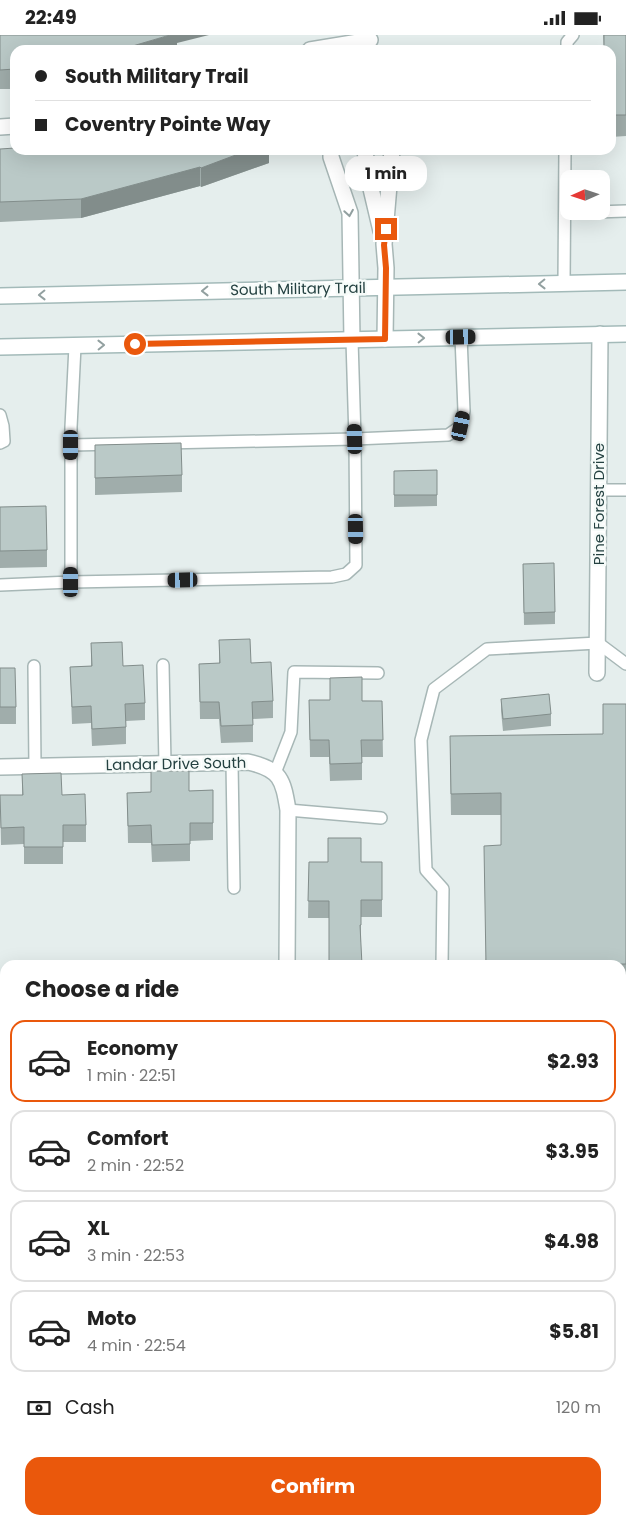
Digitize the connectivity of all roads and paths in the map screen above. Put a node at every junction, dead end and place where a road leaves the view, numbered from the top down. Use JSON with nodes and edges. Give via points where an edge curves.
{"nodes":[{"id":1,"x":331,"y":155,"type":"edge"},
{"id":2,"x":366,"y":155,"type":"edge"},
{"id":3,"x":392,"y":155,"type":"edge"},
{"id":4,"x":566,"y":155,"type":"edge"},
{"id":5,"x":566,"y":170,"type":"edge"},
{"id":6,"x":626,"y":211,"type":"edge"},
{"id":7,"x":610,"y":212,"type":"edge"},
{"id":8,"x":565,"y":220,"type":"edge"},
{"id":9,"x":384,"y":245,"type":"junction"},
{"id":10,"x":626,"y":282,"type":"edge"},
{"id":11,"x":564,"y":283,"type":"junction"},
{"id":12,"x":386,"y":287,"type":"junction"},
{"id":13,"x":352,"y":288,"type":"junction"},
{"id":14,"x":0,"y":295,"type":"edge"},
{"id":15,"x":600,"y":334,"type":"junction"},
{"id":16,"x":626,"y":334,"type":"edge"},
{"id":17,"x":461,"y":337,"type":"junction"},
{"id":18,"x":385,"y":339,"type":"junction"},
{"id":19,"x":352,"y":340,"type":"junction"},
{"id":20,"x":76,"y":346,"type":"junction"},
{"id":21,"x":0,"y":347,"type":"edge"},
{"id":22,"x":0,"y":415,"type":"edge"},
{"id":23,"x":355,"y":439,"type":"junction"},
{"id":24,"x":0,"y":443,"type":"edge"},
{"id":25,"x":71,"y":445,"type":"junction"},
{"id":26,"x":599,"y":490,"type":"junction"},
{"id":27,"x":626,"y":490,"type":"edge"},
{"id":28,"x":71,"y":582,"type":"junction"},
{"id":29,"x":0,"y":585,"type":"edge"},
{"id":30,"x":598,"y":643,"type":"junction"},
{"id":31,"x":626,"y":663,"type":"edge"},
{"id":32,"x":34,"y":665,"type":"dead end"},
{"id":33,"x":163,"y":665,"type":"dead end"},
{"id":34,"x":378,"y":673,"type":"dead end"},
{"id":35,"x":597,"y":673,"type":"dead end"},
{"id":36,"x":232,"y":763,"type":"junction"},
{"id":37,"x":165,"y":764,"type":"junction"},
{"id":38,"x":0,"y":767,"type":"edge"},
{"id":39,"x":35,"y":767,"type":"junction"},
{"id":40,"x":275,"y":773,"type":"junction"},
{"id":41,"x":288,"y":811,"type":"junction"},
{"id":42,"x":381,"y":818,"type":"dead end"},
{"id":43,"x":234,"y":888,"type":"dead end"},
{"id":44,"x":287,"y":960,"type":"edge"},
{"id":45,"x":442,"y":960,"type":"edge"}],
"edges":[{"from":1,"to":13,"type":"street","one_way":true,"via":[[350,213]]},
{"from":2,"to":9,"type":"street"},
{"from":3,"to":9,"type":"street"},
{"from":4,"to":5,"type":"lane"},
{"from":6,"to":7,"type":"lane"},
{"from":8,"to":11,"type":"lane"},
{"from":9,"to":12,"type":"street"},
{"from":10,"to":11,"type":"street","name":"South Military Trail"},
{"from":11,"to":12,"type":"street","name":"South Military Trail","one_way":true},
{"from":12,"to":13,"type":"street","name":"South Military Trail"},
{"from":12,"to":18,"type":"street"},
{"from":13,"to":14,"type":"street","name":"South Military Trail","one_way":true},
{"from":13,"to":19,"type":"street"},
{"from":15,"to":16,"type":"street"},
{"from":15,"to":17,"type":"street"},
{"from":15,"to":26,"type":"street","name":"Pine Forest Drive"},
{"from":18,"to":17,"type":"street","one_way":true},
{"from":17,"to":23,"type":"lane","via":[[464,411],[461,426],[448,435]]},
{"from":18,"to":19,"type":"street"},
{"from":20,"to":19,"type":"street","one_way":true},
{"from":19,"to":23,"type":"lane"},
{"from":20,"to":21,"type":"street"},
{"from":20,"to":25,"type":"lane"},
{"from":22,"to":24,"type":"lane","via":[[4,426],[4,441]]},
{"from":23,"to":25,"type":"lane"},
{"from":23,"to":28,"type":"lane","via":[[356,565],[346,573],[332,577]]},
{"from":25,"to":28,"type":"lane"},
{"from":26,"to":27,"type":"lane"},
{"from":26,"to":30,"type":"street","name":"Pine Forest Drive"},
{"from":28,"to":29,"type":"lane"},
{"from":30,"to":31,"type":"lane"},
{"from":30,"to":35,"type":"street","name":"Pine Forest Drive"},
{"from":30,"to":45,"type":"lane","via":[[487,649],[434,689],[422,749],[426,870],[443,889]]},
{"from":32,"to":39,"type":"lane"},
{"from":33,"to":37,"type":"lane"},
{"from":34,"to":40,"type":"lane","via":[[294,673],[291,732]]},
{"from":36,"to":37,"type":"street","name":"Landar Drive South"},
{"from":36,"to":40,"type":"street","name":"Landar Drive South","via":[[262,765]]},
{"from":36,"to":43,"type":"lane"},
{"from":37,"to":39,"type":"street","name":"Landar Drive South"},
{"from":38,"to":39,"type":"street","name":"Landar Drive South"},
{"from":40,"to":41,"type":"street","via":[[284,786]]},
{"from":41,"to":42,"type":"lane"},
{"from":41,"to":44,"type":"street"}]}
